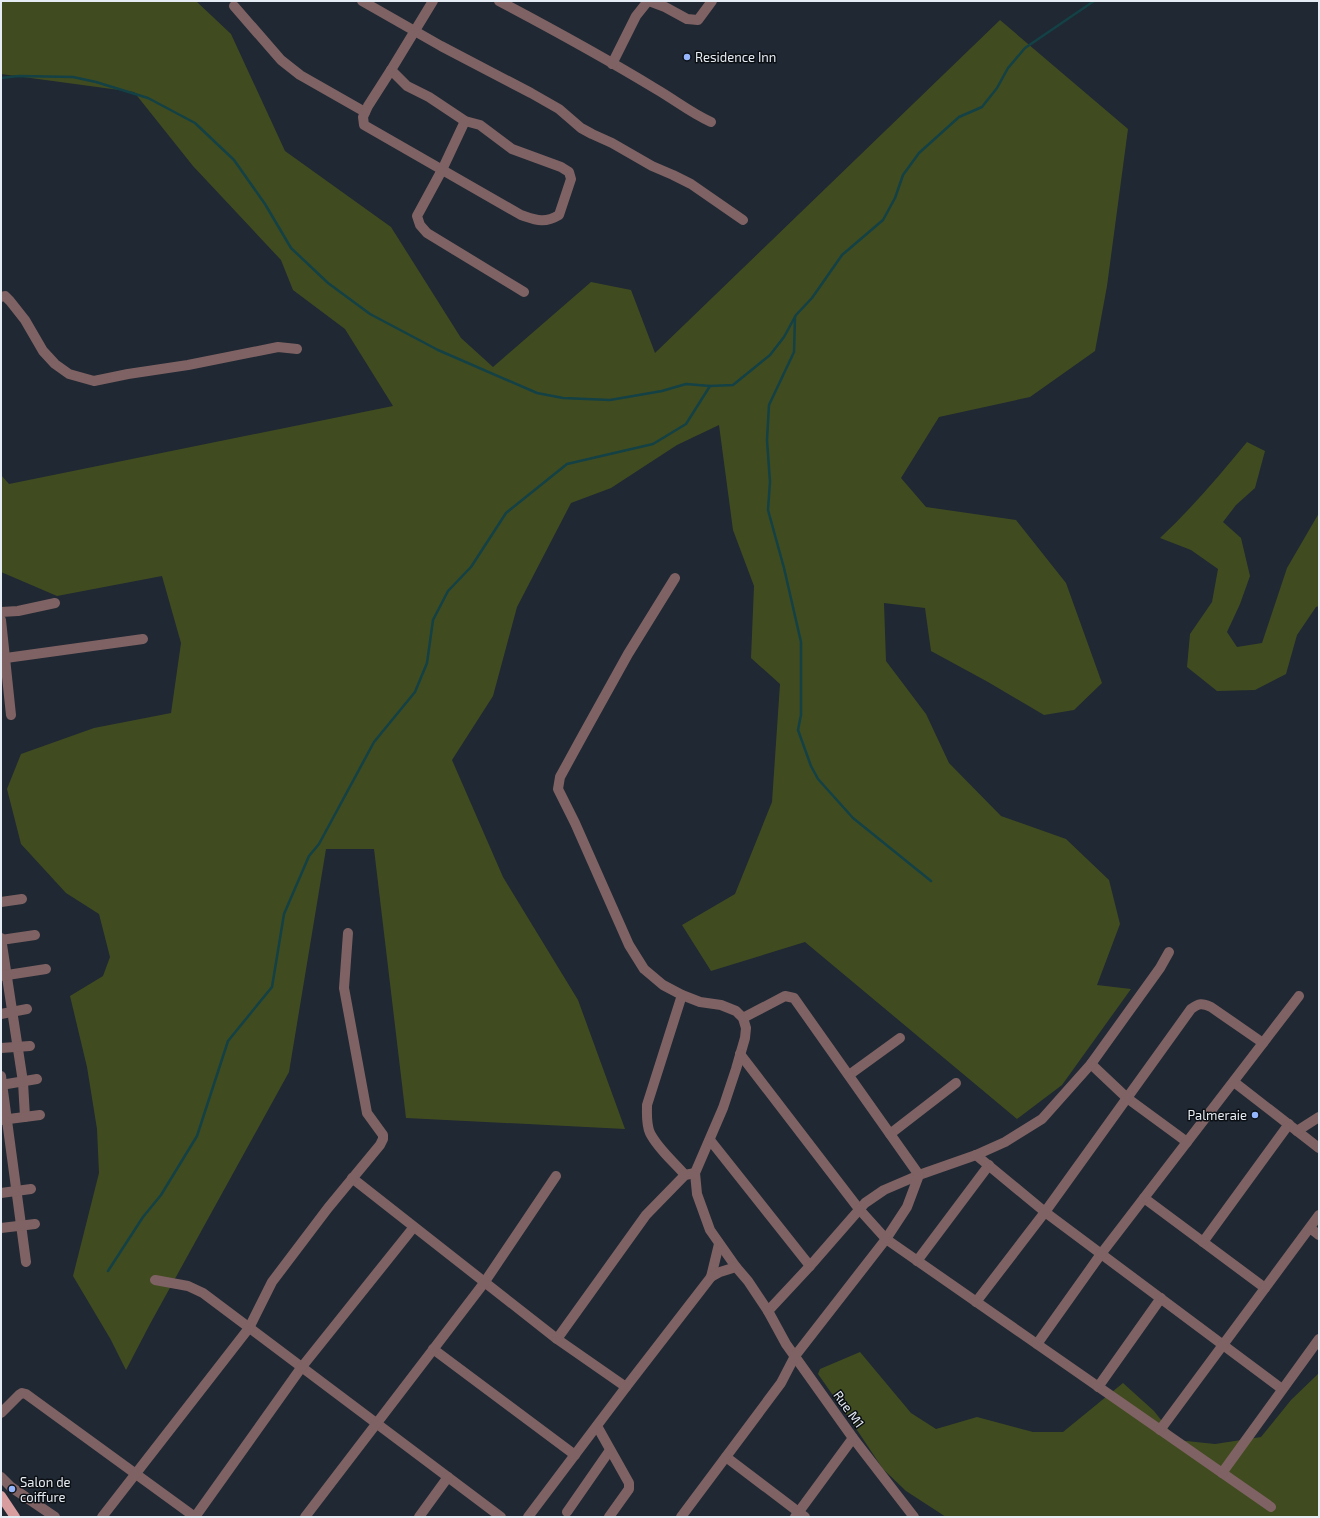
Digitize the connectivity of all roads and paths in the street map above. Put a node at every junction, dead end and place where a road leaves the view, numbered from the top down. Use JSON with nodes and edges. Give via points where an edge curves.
{"nodes":[{"id":1,"x":362,"y":1,"type":"edge"},
{"id":2,"x":433,"y":1,"type":"edge"},
{"id":3,"x":499,"y":1,"type":"edge"},
{"id":4,"x":648,"y":1,"type":"edge"},
{"id":5,"x":712,"y":1,"type":"edge"},
{"id":6,"x":234,"y":6,"type":"dead end"},
{"id":7,"x":415,"y":32,"type":"junction"},
{"id":8,"x":612,"y":64,"type":"junction"},
{"id":9,"x":391,"y":70,"type":"junction"},
{"id":10,"x":365,"y":112,"type":"junction"},
{"id":11,"x":465,"y":121,"type":"junction"},
{"id":12,"x":711,"y":122,"type":"dead end"},
{"id":13,"x":442,"y":170,"type":"junction"},
{"id":14,"x":743,"y":220,"type":"dead end"},
{"id":15,"x":524,"y":292,"type":"dead end"},
{"id":16,"x":1,"y":296,"type":"edge"},
{"id":17,"x":297,"y":349,"type":"dead end"},
{"id":18,"x":675,"y":578,"type":"dead end"},
{"id":19,"x":55,"y":603,"type":"dead end"},
{"id":20,"x":1,"y":612,"type":"edge"},
{"id":21,"x":1,"y":620,"type":"edge"},
{"id":22,"x":143,"y":639,"type":"dead end"},
{"id":23,"x":6,"y":658,"type":"junction"},
{"id":24,"x":4,"y":685,"type":"edge"},
{"id":25,"x":11,"y":715,"type":"dead end"},
{"id":26,"x":22,"y":899,"type":"dead end"},
{"id":27,"x":1,"y":902,"type":"edge"},
{"id":28,"x":348,"y":933,"type":"dead end"},
{"id":29,"x":35,"y":935,"type":"dead end"},
{"id":30,"x":1,"y":939,"type":"edge"},
{"id":31,"x":1169,"y":952,"type":"dead end"},
{"id":32,"x":46,"y":969,"type":"dead end"},
{"id":33,"x":4,"y":976,"type":"edge"},
{"id":34,"x":682,"y":995,"type":"junction"},
{"id":35,"x":1299,"y":996,"type":"dead end"},
{"id":36,"x":27,"y":1009,"type":"dead end"},
{"id":37,"x":12,"y":1012,"type":"junction"},
{"id":38,"x":1,"y":1014,"type":"edge"},
{"id":39,"x":743,"y":1018,"type":"junction"},
{"id":40,"x":900,"y":1038,"type":"dead end"},
{"id":41,"x":1263,"y":1043,"type":"junction"},
{"id":42,"x":30,"y":1046,"type":"dead end"},
{"id":43,"x":17,"y":1047,"type":"junction"},
{"id":44,"x":1,"y":1048,"type":"edge"},
{"id":45,"x":740,"y":1054,"type":"junction"},
{"id":46,"x":1091,"y":1064,"type":"junction"},
{"id":47,"x":849,"y":1075,"type":"junction"},
{"id":48,"x":38,"y":1079,"type":"dead end"},
{"id":49,"x":1,"y":1082,"type":"edge"},
{"id":50,"x":23,"y":1082,"type":"junction"},
{"id":51,"x":1234,"y":1082,"type":"junction"},
{"id":52,"x":956,"y":1083,"type":"dead end"},
{"id":53,"x":1127,"y":1098,"type":"junction"},
{"id":54,"x":40,"y":1115,"type":"dead end"},
{"id":55,"x":25,"y":1117,"type":"junction"},
{"id":56,"x":1319,"y":1117,"type":"edge"},
{"id":57,"x":4,"y":1120,"type":"edge"},
{"id":58,"x":1289,"y":1124,"type":"junction"},
{"id":59,"x":1297,"y":1131,"type":"junction"},
{"id":60,"x":890,"y":1134,"type":"junction"},
{"id":61,"x":710,"y":1140,"type":"junction"},
{"id":62,"x":1187,"y":1142,"type":"junction"},
{"id":63,"x":1319,"y":1148,"type":"edge"},
{"id":64,"x":976,"y":1155,"type":"junction"},
{"id":65,"x":989,"y":1166,"type":"junction"},
{"id":66,"x":690,"y":1174,"type":"junction"},
{"id":67,"x":919,"y":1174,"type":"junction"},
{"id":68,"x":556,"y":1176,"type":"dead end"},
{"id":69,"x":352,"y":1178,"type":"junction"},
{"id":70,"x":32,"y":1189,"type":"dead end"},
{"id":71,"x":16,"y":1190,"type":"junction"},
{"id":72,"x":1,"y":1193,"type":"edge"},
{"id":73,"x":1144,"y":1198,"type":"junction"},
{"id":74,"x":859,"y":1210,"type":"junction"},
{"id":75,"x":1045,"y":1212,"type":"junction"},
{"id":76,"x":1319,"y":1215,"type":"edge"},
{"id":77,"x":35,"y":1224,"type":"dead end"},
{"id":78,"x":21,"y":1225,"type":"junction"},
{"id":79,"x":1,"y":1228,"type":"edge"},
{"id":80,"x":413,"y":1228,"type":"junction"},
{"id":81,"x":1310,"y":1228,"type":"junction"},
{"id":82,"x":1319,"y":1235,"type":"edge"},
{"id":83,"x":886,"y":1240,"type":"junction"},
{"id":84,"x":1204,"y":1242,"type":"junction"},
{"id":85,"x":719,"y":1244,"type":"junction"},
{"id":86,"x":1101,"y":1254,"type":"junction"},
{"id":87,"x":917,"y":1261,"type":"junction"},
{"id":88,"x":26,"y":1262,"type":"dead end"},
{"id":89,"x":810,"y":1266,"type":"junction"},
{"id":90,"x":736,"y":1267,"type":"junction"},
{"id":91,"x":712,"y":1277,"type":"junction"},
{"id":92,"x":155,"y":1280,"type":"dead end"},
{"id":93,"x":484,"y":1283,"type":"junction"},
{"id":94,"x":1266,"y":1288,"type":"junction"},
{"id":95,"x":1161,"y":1298,"type":"junction"},
{"id":96,"x":976,"y":1302,"type":"junction"},
{"id":97,"x":768,"y":1311,"type":"junction"},
{"id":98,"x":249,"y":1328,"type":"junction"},
{"id":99,"x":1319,"y":1339,"type":"edge"},
{"id":100,"x":557,"y":1340,"type":"junction"},
{"id":101,"x":1037,"y":1344,"type":"junction"},
{"id":102,"x":1223,"y":1345,"type":"junction"},
{"id":103,"x":434,"y":1349,"type":"junction"},
{"id":104,"x":795,"y":1356,"type":"junction"},
{"id":105,"x":301,"y":1368,"type":"junction"},
{"id":106,"x":626,"y":1387,"type":"junction"},
{"id":107,"x":1098,"y":1387,"type":"junction"},
{"id":108,"x":1282,"y":1389,"type":"junction"},
{"id":109,"x":1,"y":1414,"type":"edge"},
{"id":110,"x":377,"y":1424,"type":"junction"},
{"id":111,"x":597,"y":1426,"type":"junction"},
{"id":112,"x":1160,"y":1430,"type":"junction"},
{"id":113,"x":854,"y":1438,"type":"junction"},
{"id":114,"x":610,"y":1450,"type":"junction"},
{"id":115,"x":575,"y":1455,"type":"junction"},
{"id":116,"x":726,"y":1457,"type":"junction"},
{"id":117,"x":136,"y":1473,"type":"junction"},
{"id":118,"x":1222,"y":1473,"type":"junction"},
{"id":119,"x":1,"y":1477,"type":"edge"},
{"id":120,"x":448,"y":1477,"type":"junction"},
{"id":121,"x":1,"y":1496,"type":"edge"},
{"id":122,"x":1271,"y":1507,"type":"dead end"},
{"id":123,"x":567,"y":1512,"type":"dead end"},
{"id":124,"x":909,"y":1514,"type":"edge"},
{"id":125,"x":799,"y":1515,"type":"edge"},
{"id":126,"x":15,"y":1517,"type":"edge"},
{"id":127,"x":54,"y":1517,"type":"edge"},
{"id":128,"x":102,"y":1517,"type":"edge"},
{"id":129,"x":305,"y":1517,"type":"edge"},
{"id":130,"x":419,"y":1517,"type":"edge"},
{"id":131,"x":501,"y":1517,"type":"edge"},
{"id":132,"x":528,"y":1517,"type":"edge"},
{"id":133,"x":609,"y":1517,"type":"edge"},
{"id":134,"x":681,"y":1517,"type":"edge"}],
"edges":[{"from":1,"to":7,"type":"street"},
{"from":2,"to":7,"type":"street"},
{"from":3,"to":8,"type":"street","via":[[576,41]]},
{"from":4,"to":5,"type":"street","via":[[687,19],[698,20]]},
{"from":4,"to":8,"type":"street","via":[[636,16]]},
{"from":6,"to":10,"type":"street","via":[[281,60],[300,75]]},
{"from":7,"to":9,"type":"street"},
{"from":7,"to":14,"type":"street","via":[[531,93],[558,109],[581,128],[691,184]]},
{"from":8,"to":12,"type":"street"},
{"from":9,"to":10,"type":"street"},
{"from":9,"to":11,"type":"street","via":[[407,86],[429,96]]},
{"from":10,"to":13,"type":"street","via":[[364,125]]},
{"from":11,"to":13,"type":"street"},
{"from":11,"to":13,"type":"street","via":[[480,125],[512,149],[568,172],[571,179],[559,215],[550,220],[537,221],[520,215]]},
{"from":13,"to":15,"type":"street","via":[[417,216],[420,225],[427,233]]},
{"from":16,"to":17,"type":"street","via":[[10,301],[30,327],[43,352],[55,364],[69,374],[94,381],[278,347]]},
{"from":18,"to":34,"type":"street","via":[[628,654],[579,742],[560,777],[558,789],[628,945],[653,978]]},
{"from":19,"to":20,"type":"street"},
{"from":21,"to":23,"type":"street"},
{"from":22,"to":23,"type":"street"},
{"from":23,"to":24,"type":"street"},
{"from":24,"to":25,"type":"street"},
{"from":26,"to":27,"type":"street"},
{"from":28,"to":69,"type":"street","via":[[344,988],[367,1113],[383,1135],[380,1145]]},
{"from":29,"to":30,"type":"street"},
{"from":30,"to":33,"type":"street"},
{"from":31,"to":46,"type":"street"},
{"from":32,"to":33,"type":"street"},
{"from":33,"to":37,"type":"street"},
{"from":34,"to":39,"type":"street","via":[[700,1002],[721,1005],[736,1011]]},
{"from":34,"to":66,"type":"street","via":[[647,1105],[647,1119],[655,1141]]},
{"from":35,"to":41,"type":"street"},
{"from":36,"to":37,"type":"street"},
{"from":37,"to":38,"type":"street"},
{"from":37,"to":43,"type":"street"},
{"from":39,"to":45,"type":"street","via":[[746,1028]]},
{"from":39,"to":47,"type":"street","via":[[785,996],[794,998]]},
{"from":40,"to":47,"type":"street"},
{"from":41,"to":51,"type":"street"},
{"from":41,"to":53,"type":"street","via":[[1211,1007],[1198,1004],[1191,1009]]},
{"from":42,"to":43,"type":"street"},
{"from":43,"to":44,"type":"street"},
{"from":43,"to":50,"type":"street"},
{"from":45,"to":61,"type":"street"},
{"from":45,"to":74,"type":"street"},
{"from":46,"to":53,"type":"street"},
{"from":46,"to":64,"type":"street","via":[[1042,1119],[1005,1142]]},
{"from":47,"to":60,"type":"street"},
{"from":48,"to":50,"type":"street"},
{"from":49,"to":50,"type":"street"},
{"from":49,"to":57,"type":"street"},
{"from":50,"to":55,"type":"street"},
{"from":51,"to":58,"type":"street"},
{"from":51,"to":62,"type":"street"},
{"from":52,"to":60,"type":"street"},
{"from":53,"to":62,"type":"street"},
{"from":53,"to":75,"type":"street"},
{"from":54,"to":55,"type":"street"},
{"from":55,"to":57,"type":"street"},
{"from":56,"to":59,"type":"street"},
{"from":57,"to":71,"type":"street"},
{"from":58,"to":59,"type":"street"},
{"from":58,"to":84,"type":"street"},
{"from":59,"to":63,"type":"street"},
{"from":60,"to":67,"type":"street"},
{"from":61,"to":66,"type":"street"},
{"from":61,"to":89,"type":"street"},
{"from":62,"to":73,"type":"street"},
{"from":64,"to":65,"type":"street"},
{"from":64,"to":67,"type":"street"},
{"from":65,"to":75,"type":"street"},
{"from":65,"to":87,"type":"street"},
{"from":66,"to":85,"type":"street","name":"Rue M1","via":[[710,1230]]},
{"from":66,"to":100,"type":"street","via":[[646,1215]]},
{"from":67,"to":74,"type":"street","via":[[884,1190]]},
{"from":67,"to":83,"type":"street","via":[[907,1207]]},
{"from":68,"to":93,"type":"street"},
{"from":69,"to":80,"type":"street"},
{"from":69,"to":98,"type":"street","via":[[272,1282]]},
{"from":70,"to":71,"type":"street"},
{"from":71,"to":72,"type":"street"},
{"from":71,"to":78,"type":"street"},
{"from":73,"to":84,"type":"street"},
{"from":73,"to":86,"type":"street"},
{"from":74,"to":83,"type":"street"},
{"from":74,"to":89,"type":"street"},
{"from":75,"to":86,"type":"street"},
{"from":75,"to":96,"type":"street"},
{"from":76,"to":81,"type":"street"},
{"from":77,"to":78,"type":"street"},
{"from":78,"to":79,"type":"street"},
{"from":78,"to":88,"type":"street"},
{"from":80,"to":93,"type":"street"},
{"from":80,"to":105,"type":"street"},
{"from":81,"to":82,"type":"street"},
{"from":81,"to":94,"type":"street"},
{"from":83,"to":87,"type":"street"},
{"from":83,"to":104,"type":"street"},
{"from":84,"to":94,"type":"street"},
{"from":85,"to":90,"type":"street","name":"Rue M1"},
{"from":85,"to":91,"type":"street"},
{"from":86,"to":95,"type":"street"},
{"from":86,"to":101,"type":"street"},
{"from":87,"to":96,"type":"street"},
{"from":89,"to":97,"type":"street"},
{"from":90,"to":91,"type":"street"},
{"from":90,"to":97,"type":"street","name":"Rue M1"},
{"from":91,"to":106,"type":"street"},
{"from":92,"to":98,"type":"street","via":[[196,1289]]},
{"from":93,"to":100,"type":"street"},
{"from":93,"to":103,"type":"street"},
{"from":94,"to":102,"type":"street"},
{"from":95,"to":102,"type":"street"},
{"from":95,"to":107,"type":"street"},
{"from":96,"to":101,"type":"street"},
{"from":97,"to":104,"type":"street","name":"Rue M1"},
{"from":98,"to":105,"type":"street"},
{"from":98,"to":117,"type":"street"},
{"from":99,"to":108,"type":"street"},
{"from":100,"to":106,"type":"street"},
{"from":101,"to":107,"type":"street"},
{"from":102,"to":108,"type":"street"},
{"from":102,"to":112,"type":"street"},
{"from":103,"to":110,"type":"street"},
{"from":103,"to":115,"type":"street"},
{"from":104,"to":113,"type":"street","name":"Rue M1"},
{"from":104,"to":116,"type":"street","via":[[781,1383]]},
{"from":105,"to":110,"type":"street"},
{"from":105,"to":117,"type":"street","via":[[195,1517]]},
{"from":106,"to":111,"type":"street"},
{"from":107,"to":112,"type":"street"},
{"from":108,"to":118,"type":"street"},
{"from":109,"to":117,"type":"street","via":[[19,1395],[26,1394]]},
{"from":110,"to":120,"type":"street"},
{"from":110,"to":129,"type":"street"},
{"from":111,"to":114,"type":"street"},
{"from":111,"to":115,"type":"street"},
{"from":112,"to":118,"type":"street"},
{"from":113,"to":124,"type":"street","name":"Rue M1"},
{"from":113,"to":125,"type":"street"},
{"from":114,"to":123,"type":"street"},
{"from":114,"to":133,"type":"street","via":[[629,1483],[629,1489]]},
{"from":115,"to":132,"type":"street"},
{"from":116,"to":125,"type":"street"},
{"from":116,"to":134,"type":"street"},
{"from":117,"to":128,"type":"street"},
{"from":118,"to":122,"type":"street"},
{"from":119,"to":127,"type":"street"},
{"from":120,"to":130,"type":"street"},
{"from":120,"to":131,"type":"street"},
{"from":121,"to":126,"type":"main road"}]}
